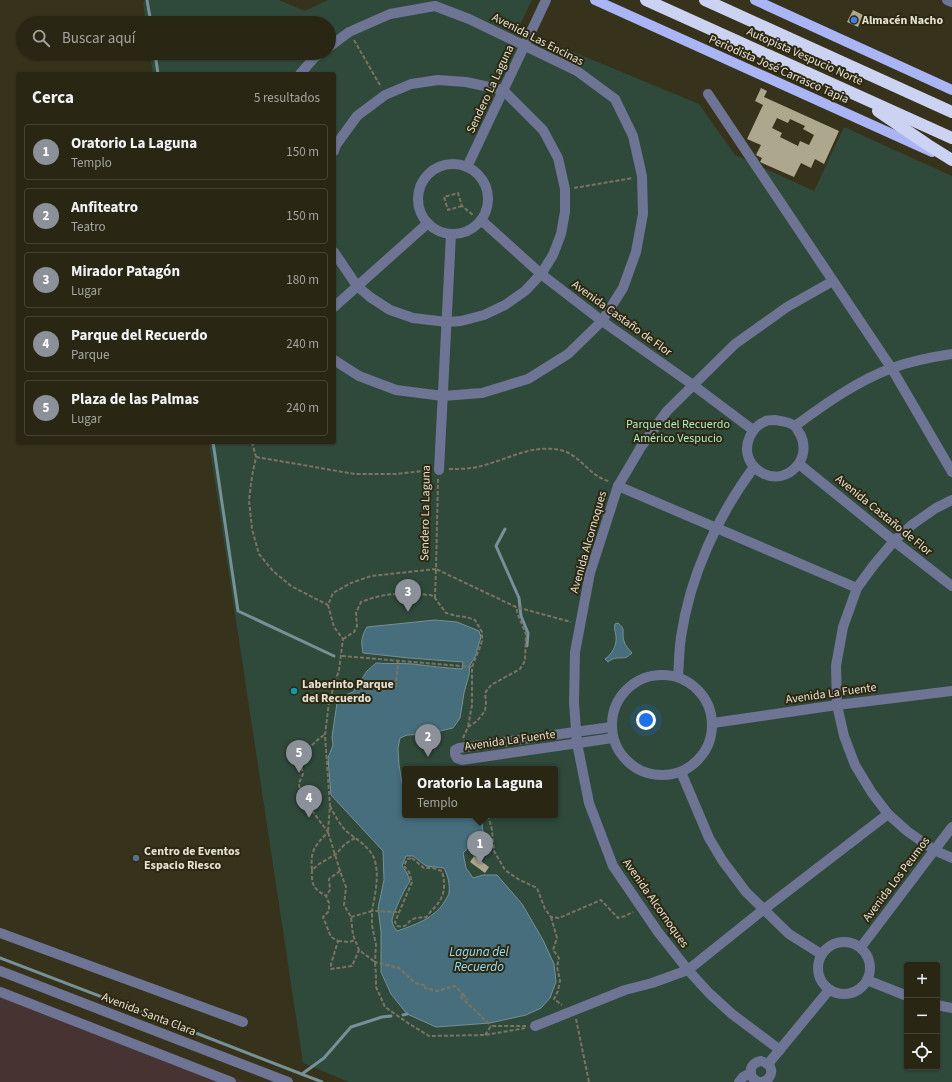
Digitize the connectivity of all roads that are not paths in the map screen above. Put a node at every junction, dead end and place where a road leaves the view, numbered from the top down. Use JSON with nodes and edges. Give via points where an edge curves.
{"nodes":[{"id":1,"x":546,"y":0,"type":"edge"},
{"id":2,"x":595,"y":0,"type":"edge"},
{"id":3,"x":646,"y":0,"type":"edge"},
{"id":4,"x":705,"y":0,"type":"edge"},
{"id":5,"x":755,"y":0,"type":"edge"},
{"id":6,"x":947,"y":0,"type":"edge"},
{"id":7,"x":952,"y":2,"type":"edge"},
{"id":8,"x":771,"y":3,"type":"edge"},
{"id":9,"x":336,"y":42,"type":"edge"},
{"id":10,"x":525,"y":46,"type":"junction"},
{"id":11,"x":312,"y":60,"type":"edge"},
{"id":12,"x":302,"y":72,"type":"edge"},
{"id":13,"x":504,"y":90,"type":"junction"},
{"id":14,"x":952,"y":90,"type":"edge"},
{"id":15,"x":853,"y":93,"type":"junction"},
{"id":16,"x":708,"y":94,"type":"dead end"},
{"id":17,"x":952,"y":112,"type":"edge"},
{"id":18,"x":952,"y":138,"type":"edge"},
{"id":19,"x":336,"y":145,"type":"edge"},
{"id":20,"x":952,"y":160,"type":"edge"},
{"id":21,"x":467,"y":167,"type":"junction"},
{"id":22,"x":481,"y":220,"type":"junction"},
{"id":23,"x":428,"y":223,"type":"junction"},
{"id":24,"x":451,"y":234,"type":"junction"},
{"id":25,"x":336,"y":255,"type":"edge"},
{"id":26,"x":541,"y":274,"type":"junction"},
{"id":27,"x":833,"y":281,"type":"junction"},
{"id":28,"x":357,"y":286,"type":"junction"},
{"id":29,"x":336,"y":305,"type":"edge"},
{"id":30,"x":602,"y":321,"type":"junction"},
{"id":31,"x":447,"y":322,"type":"junction"},
{"id":32,"x":952,"y":354,"type":"edge"},
{"id":33,"x":336,"y":361,"type":"edge"},
{"id":34,"x":892,"y":369,"type":"junction"},
{"id":35,"x":693,"y":385,"type":"junction"},
{"id":36,"x":443,"y":396,"type":"junction"},
{"id":37,"x":795,"y":426,"type":"junction"},
{"id":38,"x":753,"y":430,"type":"junction"},
{"id":39,"x":799,"y":464,"type":"junction"},
{"id":40,"x":754,"y":467,"type":"junction"},
{"id":41,"x":439,"y":470,"type":"road end"},
{"id":42,"x":952,"y":472,"type":"edge"},
{"id":43,"x":618,"y":486,"type":"junction"},
{"id":44,"x":952,"y":500,"type":"edge"},
{"id":45,"x":716,"y":528,"type":"junction"},
{"id":46,"x":894,"y":541,"type":"junction"},
{"id":47,"x":952,"y":586,"type":"edge"},
{"id":48,"x":857,"y":588,"type":"junction"},
{"id":49,"x":678,"y":677,"type":"junction"},
{"id":50,"x":952,"y":691,"type":"edge"},
{"id":51,"x":837,"y":705,"type":"junction"},
{"id":52,"x":713,"y":723,"type":"junction"},
{"id":53,"x":611,"y":727,"type":"junction"},
{"id":54,"x":576,"y":731,"type":"junction"},
{"id":55,"x":613,"y":738,"type":"junction"},
{"id":56,"x":577,"y":744,"type":"junction"},
{"id":57,"x":681,"y":772,"type":"junction"},
{"id":58,"x":888,"y":814,"type":"junction"},
{"id":59,"x":952,"y":827,"type":"edge"},
{"id":60,"x":934,"y":850,"type":"junction"},
{"id":61,"x":952,"y":858,"type":"edge"},
{"id":62,"x":763,"y":910,"type":"junction"},
{"id":63,"x":0,"y":933,"type":"edge"},
{"id":64,"x":861,"y":947,"type":"junction"},
{"id":65,"x":821,"y":954,"type":"junction"},
{"id":66,"x":688,"y":970,"type":"junction"},
{"id":67,"x":0,"y":971,"type":"edge"},
{"id":68,"x":867,"y":980,"type":"junction"},
{"id":69,"x":829,"y":990,"type":"junction"},
{"id":70,"x":0,"y":992,"type":"edge"},
{"id":71,"x":904,"y":995,"type":"edge"},
{"id":72,"x":940,"y":1006,"type":"edge"},
{"id":73,"x":952,"y":1008,"type":"edge"},
{"id":74,"x":243,"y":1022,"type":"dead end"},
{"id":75,"x":535,"y":1026,"type":"road end"},
{"id":76,"x":780,"y":1050,"type":"junction"},
{"id":77,"x":768,"y":1064,"type":"junction"},
{"id":78,"x":751,"y":1073,"type":"junction"},
{"id":79,"x":230,"y":1082,"type":"edge"},
{"id":80,"x":288,"y":1082,"type":"edge"},
{"id":81,"x":739,"y":1082,"type":"edge"},
{"id":82,"x":759,"y":1082,"type":"edge"},
{"id":83,"x":762,"y":1082,"type":"edge"}],
"edges":[{"from":1,"to":10,"type":"street","name":"Sendero La Laguna"},
{"from":2,"to":20,"type":"main road","name":"Periodista José Carrasco Tapia"},
{"from":3,"to":15,"type":"highway","name":"Autopista Vespucio Norte"},
{"from":4,"to":17,"type":"highway","name":"Autopista Vespucio Norte"},
{"from":5,"to":8,"type":"main road"},
{"from":6,"to":7,"type":"street"},
{"from":8,"to":14,"type":"main road"},
{"from":9,"to":10,"type":"street","name":"Avenida Las Encinas","via":[[349,32],[390,14],[435,6]]},
{"from":10,"to":13,"type":"street","name":"Sendero La Laguna"},
{"from":10,"to":30,"type":"street","name":"Avenida Las Encinas","via":[[577,71],[615,100],[632,136],[642,176],[643,214],[636,252],[623,288]]},
{"from":11,"to":12,"type":"street"},
{"from":13,"to":19,"type":"street","via":[[466,82],[438,80],[411,84],[385,95],[357,116]]},
{"from":13,"to":21,"type":"street","name":"Sendero La Laguna"},
{"from":13,"to":26,"type":"street","via":[[543,130],[558,158],[565,190],[561,234],[553,255]]},
{"from":15,"to":18,"type":"highway","name":"Autopista Vespucio Norte"},
{"from":15,"to":20,"type":"highway"},
{"from":16,"to":27,"type":"street"},
{"from":21,"to":22,"type":"street","via":[[483,180],[487,190],[488,201]]},
{"from":21,"to":23,"type":"street","via":[[456,164],[444,165],[433,170],[425,178],[418,200],[420,211]]},
{"from":22,"to":24,"type":"street","via":[[472,228]]},
{"from":22,"to":26,"type":"street","name":"Avenida Castaño de Flor"},
{"from":23,"to":24,"type":"street","via":[[442,232]]},
{"from":23,"to":28,"type":"street"},
{"from":24,"to":31,"type":"street","name":"Sendero La Laguna"},
{"from":25,"to":28,"type":"street"},
{"from":26,"to":30,"type":"street","name":"Avenida Castaño de Flor"},
{"from":26,"to":31,"type":"street","via":[[525,291],[505,305],[484,315]]},
{"from":27,"to":34,"type":"street"},
{"from":27,"to":35,"type":"street","name":"Avenida Alcornoques","via":[[787,307],[735,344]]},
{"from":28,"to":29,"type":"street"},
{"from":28,"to":31,"type":"street","via":[[390,310],[413,318]]},
{"from":30,"to":35,"type":"street","name":"Avenida Castaño de Flor"},
{"from":30,"to":36,"type":"street","name":"Avenida Las Encinas","via":[[568,354],[528,379],[482,393]]},
{"from":31,"to":36,"type":"street","name":"Sendero La Laguna"},
{"from":32,"to":34,"type":"street","via":[[921,359]]},
{"from":33,"to":36,"type":"street","name":"Avenida Las Encinas","via":[[359,376],[396,390]]},
{"from":34,"to":37,"type":"street","via":[[853,387]]},
{"from":34,"to":42,"type":"street"},
{"from":35,"to":38,"type":"street","name":"Avenida Castaño de Flor"},
{"from":35,"to":43,"type":"street","name":"Avenida Alcornoques","via":[[668,411],[641,447]]},
{"from":36,"to":41,"type":"street","name":"Sendero La Laguna"},
{"from":37,"to":38,"type":"street","via":[[775,420],[766,421]]},
{"from":37,"to":39,"type":"street","via":[[804,446]]},
{"from":38,"to":40,"type":"street","via":[[747,451]]},
{"from":39,"to":40,"type":"street","via":[[787,474],[779,476],[770,476]]},
{"from":39,"to":46,"type":"street","name":"Avenida Castaño de Flor"},
{"from":40,"to":45,"type":"street","via":[[739,487]]},
{"from":43,"to":45,"type":"street"},
{"from":43,"to":54,"type":"street","name":"Avenida Alcornoques","via":[[590,573],[575,652]]},
{"from":44,"to":46,"type":"street","via":[[924,516]]},
{"from":45,"to":48,"type":"street"},
{"from":45,"to":49,"type":"street","via":[[688,603],[680,638]]},
{"from":46,"to":47,"type":"street","name":"Avenida Castaño de Flor"},
{"from":46,"to":48,"type":"street"},
{"from":48,"to":51,"type":"street","via":[[843,627],[836,666]]},
{"from":49,"to":52,"type":"street","via":[[702,694],[710,708]]},
{"from":49,"to":53,"type":"street","via":[[662,673],[630,686],[619,699],[612,715]]},
{"from":50,"to":51,"type":"street","name":"Avenida La Fuente"},
{"from":51,"to":52,"type":"street","name":"Avenida La Fuente"},
{"from":51,"to":58,"type":"street","via":[[844,736],[856,765]]},
{"from":52,"to":57,"type":"street","via":[[711,738],[705,752],[695,764]]},
{"from":53,"to":54,"type":"street","name":"Avenida La Fuente"},
{"from":53,"to":55,"type":"street"},
{"from":54,"to":56,"type":"street","name":"Avenida Alcornoques"},
{"from":54,"to":56,"type":"street","name":"Avenida La Fuente","via":[[459,748],[455,750],[455,754],[462,760]]},
{"from":55,"to":56,"type":"street","name":"Avenida La Fuente"},
{"from":55,"to":57,"type":"street","via":[[625,760],[637,769],[651,774],[667,775]]},
{"from":56,"to":66,"type":"street","name":"Avenida Alcornoques","via":[[589,803],[613,866],[658,932]]},
{"from":57,"to":62,"type":"street","via":[[709,838],[722,860]]},
{"from":58,"to":60,"type":"street"},
{"from":58,"to":62,"type":"street"},
{"from":59,"to":60,"type":"street","name":"Avenida Los Peumos"},
{"from":60,"to":61,"type":"street"},
{"from":60,"to":64,"type":"street","name":"Avenida Los Peumos"},
{"from":62,"to":65,"type":"street","via":[[789,934]]},
{"from":62,"to":66,"type":"street"},
{"from":63,"to":74,"type":"street"},
{"from":64,"to":65,"type":"street","via":[[841,941]]},
{"from":64,"to":68,"type":"street","via":[[870,963],[871,971]]},
{"from":65,"to":69,"type":"street","via":[[818,972],[821,981]]},
{"from":66,"to":75,"type":"street","via":[[625,990]]},
{"from":66,"to":76,"type":"street","name":"Avenida Alcornoques","via":[[732,1014]]},
{"from":67,"to":80,"type":"street","name":"Avenida Santa Clara"},
{"from":68,"to":69,"type":"street","via":[[858,991],[850,994]]},
{"from":68,"to":71,"type":"street"},
{"from":69,"to":76,"type":"street"},
{"from":70,"to":79,"type":"street"},
{"from":72,"to":73,"type":"street"},
{"from":76,"to":77,"type":"street"},
{"from":77,"to":78,"type":"street","via":[[761,1061],[755,1063]]},
{"from":77,"to":83,"type":"street","via":[[770,1076]]},
{"from":78,"to":81,"type":"street"},
{"from":78,"to":82,"type":"street","via":[[753,1079]]}]}
